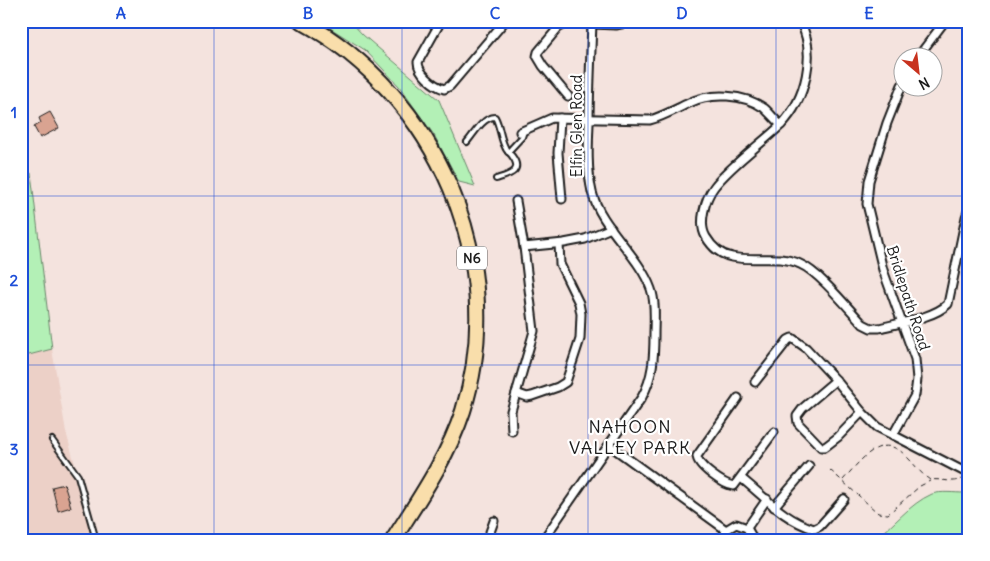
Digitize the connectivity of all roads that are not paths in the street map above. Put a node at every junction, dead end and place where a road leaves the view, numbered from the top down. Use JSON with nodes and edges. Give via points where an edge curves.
{"nodes":[{"id":1,"x":301,"y":21,"type":"edge"},
{"id":2,"x":440,"y":21,"type":"edge"},
{"id":3,"x":506,"y":21,"type":"edge"},
{"id":4,"x":635,"y":21,"type":"edge"},
{"id":5,"x":800,"y":21,"type":"edge"},
{"id":6,"x":945,"y":21,"type":"edge"},
{"id":7,"x":592,"y":22,"type":"edge"},
{"id":8,"x":925,"y":48,"type":"edge"},
{"id":9,"x":568,"y":96,"type":"dead end"},
{"id":10,"x":897,"y":98,"type":"edge"},
{"id":11,"x":560,"y":118,"type":"junction"},
{"id":12,"x":589,"y":118,"type":"junction"},
{"id":13,"x":781,"y":125,"type":"junction"},
{"id":14,"x":522,"y":131,"type":"joint"},
{"id":15,"x":467,"y":142,"type":"dead end"},
{"id":16,"x":508,"y":152,"type":"junction"},
{"id":17,"x":496,"y":179,"type":"dead end"},
{"id":18,"x":562,"y":199,"type":"dead end"},
{"id":19,"x":516,"y":201,"type":"dead end"},
{"id":20,"x":969,"y":209,"type":"edge"},
{"id":21,"x":612,"y":228,"type":"junction"},
{"id":22,"x":559,"y":244,"type":"junction"},
{"id":23,"x":524,"y":247,"type":"junction"},
{"id":24,"x":902,"y":322,"type":"junction"},
{"id":25,"x":836,"y":380,"type":"junction"},
{"id":26,"x":755,"y":382,"type":"dead end"},
{"id":27,"x":516,"y":394,"type":"junction"},
{"id":28,"x":738,"y":398,"type":"dead end"},
{"id":29,"x":862,"y":412,"type":"junction"},
{"id":30,"x":512,"y":431,"type":"dead end"},
{"id":31,"x":774,"y":432,"type":"dead end"},
{"id":32,"x":893,"y":435,"type":"junction"},
{"id":33,"x":52,"y":440,"type":"dead end"},
{"id":34,"x":609,"y":445,"type":"junction"},
{"id":35,"x":809,"y":466,"type":"dead end"},
{"id":36,"x":969,"y":475,"type":"edge"},
{"id":37,"x":741,"y":478,"type":"junction"},
{"id":38,"x":767,"y":499,"type":"junction"},
{"id":39,"x":844,"y":499,"type":"dead end"},
{"id":40,"x":774,"y":507,"type":"junction"},
{"id":41,"x":494,"y":521,"type":"dead end"},
{"id":42,"x":747,"y":528,"type":"junction"},
{"id":43,"x":726,"y":530,"type":"junction"},
{"id":44,"x":96,"y":540,"type":"edge"},
{"id":45,"x":393,"y":540,"type":"edge"},
{"id":46,"x":491,"y":540,"type":"edge"},
{"id":47,"x":543,"y":540,"type":"edge"},
{"id":48,"x":723,"y":540,"type":"edge"},
{"id":49,"x":751,"y":540,"type":"edge"}],
"edges":[{"from":1,"to":45,"type":"highway","number":"N6","via":[[334,41],[375,75],[392,92],[421,133],[442,168],[456,201],[476,278],[479,309],[476,342],[463,410],[443,457]]},
{"from":2,"to":3,"type":"street","via":[[418,66],[434,84],[444,89]]},
{"from":4,"to":7,"type":"street","via":[[616,25]]},
{"from":5,"to":13,"type":"street","via":[[808,51],[804,82],[797,104]]},
{"from":6,"to":8,"type":"street"},
{"from":7,"to":9,"type":"street","via":[[563,24],[538,52],[538,59]]},
{"from":7,"to":12,"type":"street","name":"Elfin Glen Road"},
{"from":10,"to":24,"type":"street","name":"Bridlepath Road","via":[[869,181],[866,204],[883,270]]},
{"from":11,"to":12,"type":"street"},
{"from":11,"to":14,"type":"street","via":[[552,118]]},
{"from":11,"to":18,"type":"street","via":[[558,153]]},
{"from":12,"to":13,"type":"street","via":[[650,120],[703,97],[728,96],[764,108]]},
{"from":12,"to":21,"type":"street","name":"Elfin Glen Road","via":[[592,191]]},
{"from":13,"to":24,"type":"street","via":[[712,188],[703,219],[704,234],[711,245],[733,258],[779,259],[800,264],[816,274],[863,324],[871,328]]},
{"from":14,"to":16,"type":"lane","via":[[522,136]]},
{"from":15,"to":16,"type":"lane","via":[[485,121],[494,117]]},
{"from":16,"to":17,"type":"lane","via":[[516,162],[516,168],[512,174]]},
{"from":19,"to":23,"type":"street"},
{"from":20,"to":24,"type":"street","via":[[948,304],[928,315]]},
{"from":21,"to":22,"type":"street","via":[[586,239]]},
{"from":21,"to":34,"type":"street","name":"Elfin Glen Road","via":[[640,266],[651,290],[654,352],[648,386]]},
{"from":22,"to":23,"type":"street"},
{"from":22,"to":27,"type":"street","via":[[560,264],[579,303],[580,339],[568,379],[563,385],[527,397]]},
{"from":23,"to":27,"type":"street","via":[[534,331]]},
{"from":24,"to":32,"type":"street","name":"Bridlepath Road","via":[[915,359],[917,379],[915,395]]},
{"from":25,"to":26,"type":"street","via":[[792,338]]},
{"from":25,"to":29,"type":"street"},
{"from":25,"to":29,"type":"street","via":[[803,408],[797,416],[798,423],[821,447],[825,447]]},
{"from":27,"to":30,"type":"street","via":[[511,411]]},
{"from":28,"to":37,"type":"street","via":[[697,458],[700,465],[728,485],[734,486]]},
{"from":29,"to":32,"type":"street","via":[[877,427]]},
{"from":31,"to":37,"type":"street"},
{"from":32,"to":36,"type":"street"},
{"from":33,"to":44,"type":"lane","via":[[78,476]]},
{"from":34,"to":43,"type":"street"},
{"from":34,"to":47,"type":"street","name":"Elfin Glen Road"},
{"from":35,"to":40,"type":"street"},
{"from":37,"to":38,"type":"street"},
{"from":38,"to":40,"type":"street"},
{"from":38,"to":42,"type":"street"},
{"from":39,"to":40,"type":"street","via":[[814,529],[783,515]]},
{"from":41,"to":46,"type":"street"},
{"from":42,"to":43,"type":"street","via":[[736,524]]},
{"from":42,"to":49,"type":"street"},
{"from":43,"to":48,"type":"street"}]}
